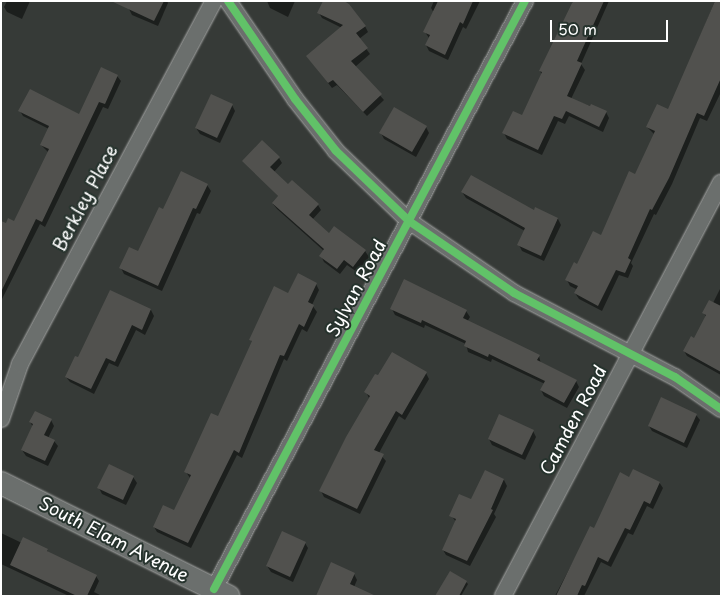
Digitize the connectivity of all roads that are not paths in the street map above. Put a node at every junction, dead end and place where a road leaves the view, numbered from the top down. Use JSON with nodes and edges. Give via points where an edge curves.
{"nodes":[{"id":1,"x":214,"y":1,"type":"edge"},
{"id":2,"x":228,"y":1,"type":"edge"},
{"id":3,"x":525,"y":1,"type":"edge"},
{"id":4,"x":721,"y":183,"type":"edge"},
{"id":5,"x":408,"y":221,"type":"junction"},
{"id":6,"x":630,"y":354,"type":"junction"},
{"id":7,"x":721,"y":409,"type":"edge"},
{"id":8,"x":1,"y":419,"type":"edge"},
{"id":9,"x":1,"y":483,"type":"edge"},
{"id":10,"x":221,"y":592,"type":"edge"},
{"id":11,"x":503,"y":596,"type":"edge"}],
"edges":[{"from":1,"to":8,"type":"street","name":"Berkley Place","via":[[20,364]]},
{"from":2,"to":5,"type":"street","via":[[295,99],[336,151]]},
{"from":3,"to":5,"type":"street","name":"Sylvan Road"},
{"from":4,"to":6,"type":"street","name":"Camden Road"},
{"from":5,"to":6,"type":"street","via":[[514,293]]},
{"from":5,"to":10,"type":"street","name":"Sylvan Road"},
{"from":6,"to":7,"type":"street","via":[[675,377]]},
{"from":6,"to":11,"type":"street","name":"Camden Road"},
{"from":9,"to":10,"type":"street","name":"South Elam Avenue"}]}
